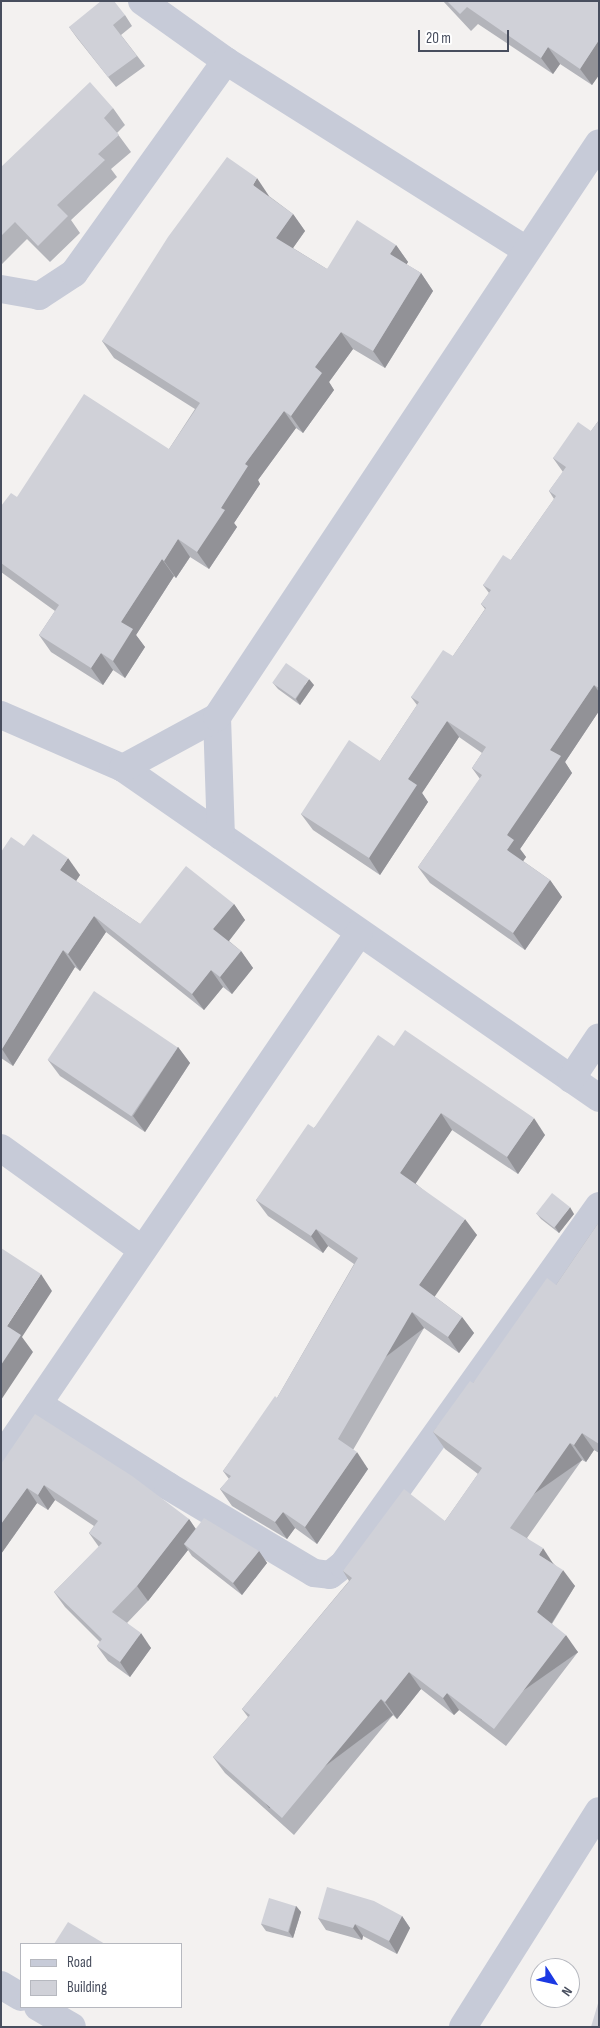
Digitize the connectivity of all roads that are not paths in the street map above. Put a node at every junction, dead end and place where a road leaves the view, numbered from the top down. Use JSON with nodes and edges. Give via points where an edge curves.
{"nodes":[{"id":1,"x":142,"y":1,"type":"edge"},
{"id":2,"x":226,"y":61,"type":"junction"},
{"id":3,"x":599,"y":143,"type":"edge"},
{"id":4,"x":526,"y":250,"type":"junction"},
{"id":5,"x":1,"y":289,"type":"edge"},
{"id":6,"x":1,"y":715,"type":"edge"},
{"id":7,"x":216,"y":718,"type":"junction"},
{"id":8,"x":123,"y":768,"type":"junction"},
{"id":9,"x":221,"y":836,"type":"junction"},
{"id":10,"x":360,"y":933,"type":"junction"},
{"id":11,"x":599,"y":1037,"type":"edge"},
{"id":12,"x":571,"y":1078,"type":"junction"},
{"id":13,"x":599,"y":1098,"type":"edge"},
{"id":14,"x":1,"y":1148,"type":"edge"},
{"id":15,"x":599,"y":1206,"type":"edge"},
{"id":16,"x":141,"y":1250,"type":"junction"},
{"id":17,"x":38,"y":1404,"type":"junction"},
{"id":18,"x":1,"y":1458,"type":"edge"},
{"id":19,"x":599,"y":1811,"type":"edge"},
{"id":20,"x":1,"y":1985,"type":"edge"},
{"id":21,"x":20,"y":1996,"type":"edge"},
{"id":22,"x":40,"y":2008,"type":"edge"},
{"id":23,"x":72,"y":2027,"type":"edge"},
{"id":24,"x":463,"y":2027,"type":"edge"}],
"edges":[{"from":1,"to":2,"type":"street"},
{"from":2,"to":4,"type":"street"},
{"from":2,"to":5,"type":"street","via":[[74,273],[39,296]]},
{"from":3,"to":4,"type":"street"},
{"from":4,"to":7,"type":"street"},
{"from":6,"to":8,"type":"street"},
{"from":7,"to":8,"type":"street"},
{"from":7,"to":9,"type":"street"},
{"from":8,"to":9,"type":"street"},
{"from":9,"to":10,"type":"street"},
{"from":10,"to":12,"type":"street"},
{"from":10,"to":16,"type":"street"},
{"from":11,"to":12,"type":"street"},
{"from":12,"to":13,"type":"street"},
{"from":14,"to":16,"type":"street"},
{"from":15,"to":17,"type":"street","via":[[343,1565],[330,1575],[314,1573]]},
{"from":16,"to":17,"type":"street"},
{"from":17,"to":18,"type":"street"},
{"from":19,"to":24,"type":"street"},
{"from":20,"to":21,"type":"street"},
{"from":22,"to":23,"type":"street"}]}
